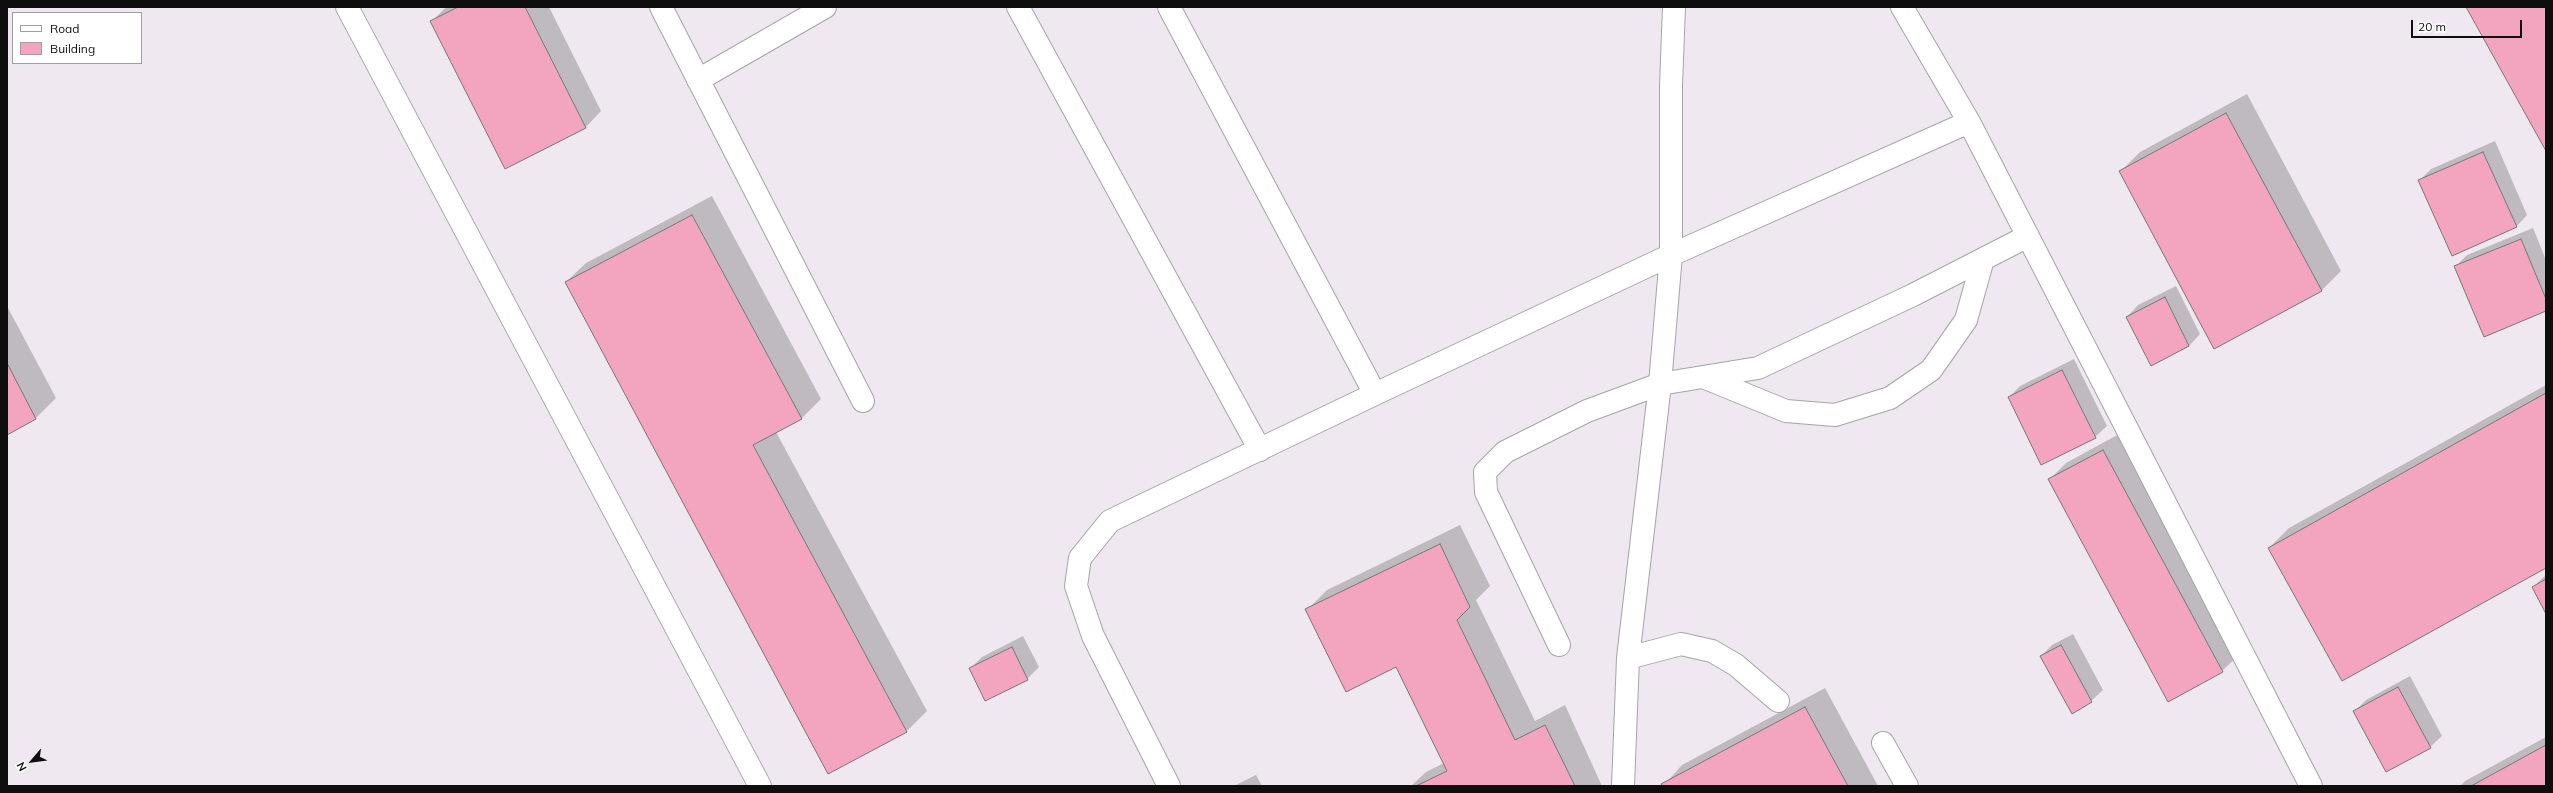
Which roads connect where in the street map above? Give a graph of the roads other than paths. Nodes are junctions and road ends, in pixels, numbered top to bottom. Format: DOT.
graph roads {
  1 [pos="348,7"];
  2 [pos="660,7"];
  3 [pos="825,7"];
  4 [pos="1018,7"];
  5 [pos="1169,7"];
  6 [pos="1674,7"];
  7 [pos="1902,7"];
  8 [pos="698,80"];
  9 [pos="1969,122"];
  10 [pos="2028,236"];
  11 [pos="1671,255"];
  12 [pos="1983,259"];
  13 [pos="1703,377"];
  14 [pos="1660,384"];
  15 [pos="1375,394"];
  16 [pos="864,401"];
  17 [pos="1260,450"];
  18 [pos="1559,644"];
  19 [pos="1628,658"];
  20 [pos="1778,701"];
  21 [pos="1883,743"];
  22 [pos="760,786"];
  23 [pos="1169,786"];
  24 [pos="1623,786"];
  25 [pos="1907,786"];
  26 [pos="2311,786"];
  1 -- 22 [label="lane"];
  2 -- 8 [label="lane"];
  3 -- 8 [label="lane"];
  4 -- 17 [label="lane"];
  5 -- 15 [label="lane"];
  6 -- 11 [label="lane"];
  7 -- 9 [label="lane"];
  8 -- 16 [label="lane"];
  9 -- 10 [label="lane"];
  9 -- 11 [label="lane"];
  10 -- 12 [label="lane"];
  10 -- 26 [label="lane"];
  11 -- 14 [label="lane"];
  11 -- 15 [label="lane"];
  12 -- 13 [label="lane"];
  12 -- 13 [label="lane"];
  13 -- 14 [label="lane"];
  14 -- 18 [label="lane"];
  14 -- 19 [label="lane"];
  15 -- 17 [label="lane"];
  17 -- 23 [label="lane"];
  19 -- 20 [label="lane"];
  19 -- 24 [label="lane"];
  21 -- 25 [label="lane"];
}
